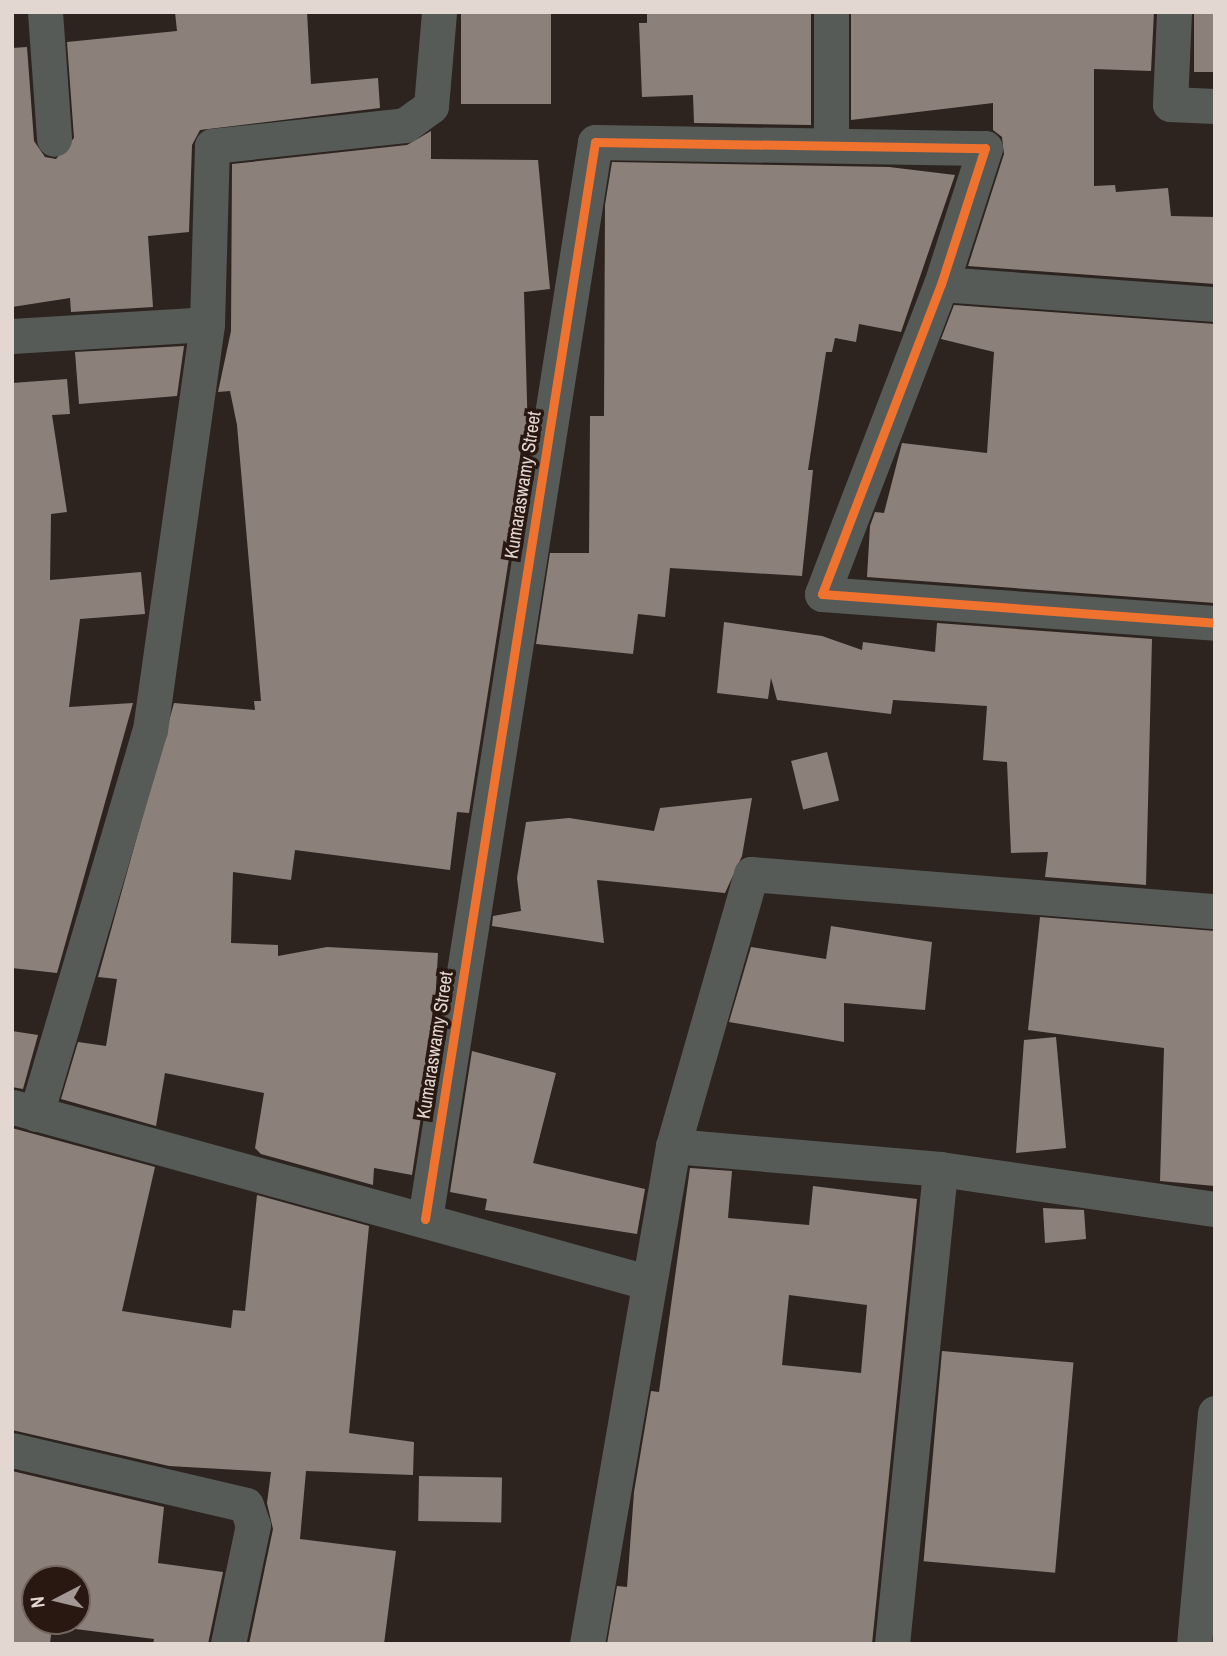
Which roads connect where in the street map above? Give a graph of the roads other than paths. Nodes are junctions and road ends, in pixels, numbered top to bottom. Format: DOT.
graph roads {
  1 [pos="45,12"];
  2 [pos="439,12"];
  3 [pos="831,12"];
  4 [pos="1174,12"];
  5 [pos="1215,106"];
  6 [pos="54,139"];
  7 [pos="831,145"];
  8 [pos="941,284"];
  9 [pos="1215,304"];
  10 [pos="207,324"];
  11 [pos="12,336"];
  12 [pos="1215,623"];
  13 [pos="1215,911"];
  14 [pos="24,1110"];
  15 [pos="673,1146"];
  16 [pos="940,1169"];
  17 [pos="1215,1209"];
  18 [pos="425,1219"];
  19 [pos="647,1282"];
  20 [pos="1215,1413"];
  21 [pos="12,1450"];
  22 [pos="1211,1529"];
  23 [pos="228,1644"];
  24 [pos="587,1644"];
  25 [pos="892,1644"];
  26 [pos="1194,1644"];
  1 -- 6 [label="street"];
  2 -- 10 [label="street"];
  3 -- 7 [label="street"];
  4 -- 5 [label="street"];
  7 -- 8 [label="street, Kumaraswamy Street"];
  7 -- 18 [label="street, Kumaraswamy Street"];
  8 -- 9 [label="street"];
  8 -- 12 [label="street"];
  10 -- 11 [label="street"];
  10 -- 14 [label="street"];
  13 -- 15 [label="street"];
  14 -- 18 [label="street"];
  15 -- 16 [label="street"];
  15 -- 19 [label="street"];
  16 -- 17 [label="street"];
  16 -- 25 [label="street"];
  18 -- 19 [label="street"];
  19 -- 24 [label="street"];
  20 -- 22 [label="street"];
  21 -- 23 [label="street"];
  22 -- 26 [label="street"];
}
